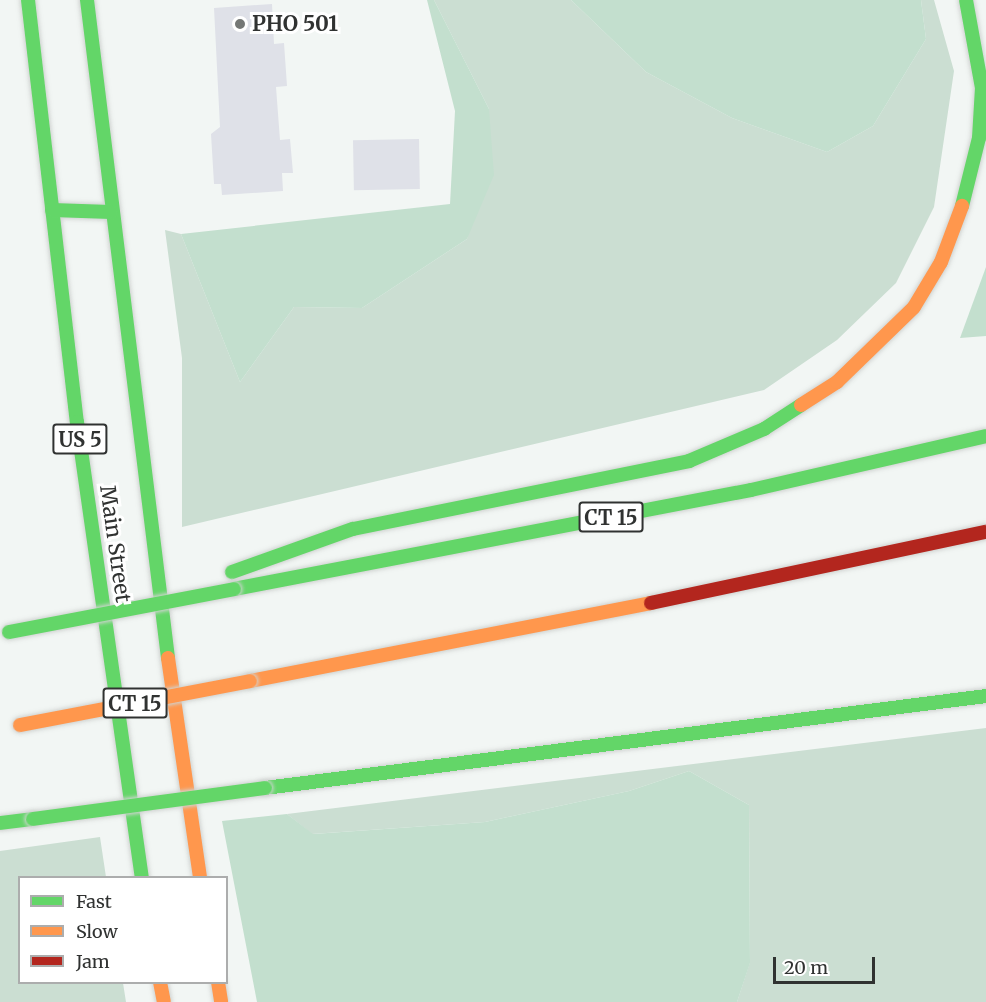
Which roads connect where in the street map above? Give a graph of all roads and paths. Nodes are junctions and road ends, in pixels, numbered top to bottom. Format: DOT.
graph roads {
  1 [pos="28,0"];
  2 [pos="87,0"];
  3 [pos="966,0"];
  4 [pos="52,210"];
  5 [pos="111,212"];
  6 [pos="986,436"];
  7 [pos="986,532"];
  8 [pos="127,610"];
  9 [pos="4,633"];
  10 [pos="986,696"];
  11 [pos="0,729"];
  12 [pos="0,823"];
  13 [pos="142,876"];
  14 [pos="200,876"];
  15 [pos="160,984"];
  16 [pos="218,984"];
  17 [pos="164,1002"];
  18 [pos="221,1002"];
  1 -- 4 [label="highway, Main Street / US 5"];
  2 -- 5 [label="highway, Main Street"];
  3 -- 8 [label="highway, bridge"];
  4 -- 5 [label="highway"];
  4 -- 13 [label="highway, Main Street / US 5"];
  5 -- 14 [label="highway, Main Street"];
  6 -- 8 [label="highway, CT 15, bridge"];
  7 -- 11 [label="highway, CT 15, bridge"];
  8 -- 9 [label="highway, CT 15, bridge"];
  10 -- 12 [label="highway, bridge"];
  15 -- 17 [label="highway"];
  16 -- 18 [label="highway"];
}
